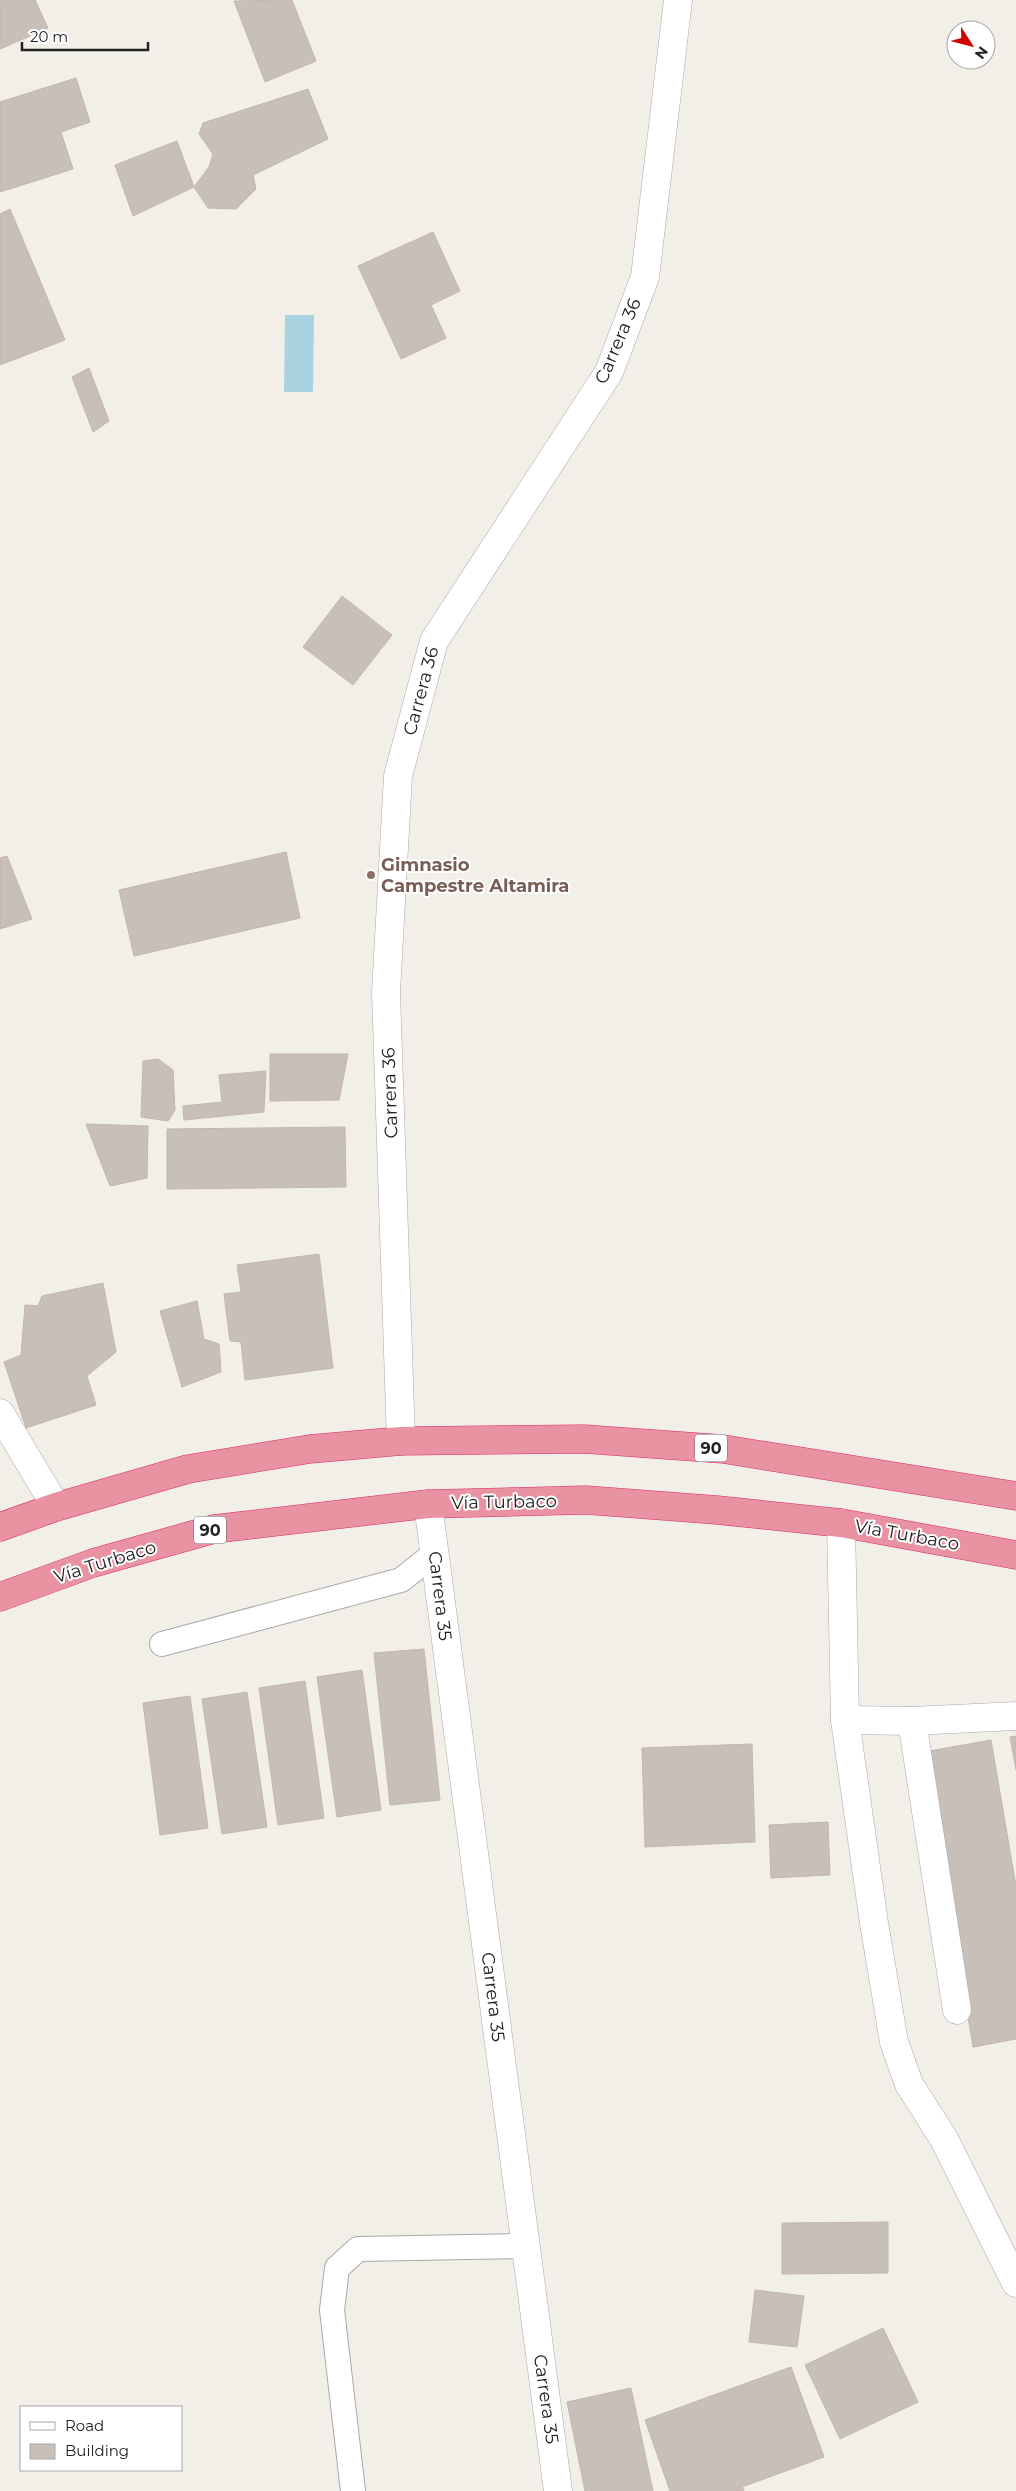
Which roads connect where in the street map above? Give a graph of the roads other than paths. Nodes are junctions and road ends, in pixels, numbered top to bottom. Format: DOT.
graph roads {
  1 [pos="678,0"];
  2 [pos="0,1414"];
  3 [pos="402,1441"];
  4 [pos="1016,1496"];
  5 [pos="428,1504"];
  6 [pos="56,1506"];
  7 [pos="841,1524"];
  8 [pos="0,1527"];
  9 [pos="434,1554"];
  10 [pos="1016,1555"];
  11 [pos="0,1597"];
  12 [pos="162,1644"];
  13 [pos="1016,1716"];
  14 [pos="845,1720"];
  15 [pos="912,1721"];
  16 [pos="957,2010"];
  17 [pos="525,2246"];
  18 [pos="1016,2283"];
  19 [pos="353,2491"];
  20 [pos="558,2491"];
  1 -- 3 [label="street, Carrera 36"];
  2 -- 6 [label="street"];
  3 -- 4 [label="highway, 90"];
  3 -- 6 [label="highway, 90"];
  5 -- 7 [label="highway, Vía Turbaco / 90"];
  5 -- 9 [label="street, Carrera 35"];
  5 -- 11 [label="highway, Vía Turbaco / 90"];
  6 -- 8 [label="highway, 90"];
  7 -- 10 [label="highway, Vía Turbaco / 90"];
  7 -- 14 [label="street"];
  9 -- 12 [label="lane"];
  9 -- 17 [label="street, Carrera 35"];
  13 -- 15 [label="street"];
  14 -- 15 [label="street"];
  14 -- 18 [label="street"];
  15 -- 16 [label="street"];
  17 -- 19 [label="lane"];
  17 -- 20 [label="street, Carrera 35"];
}
